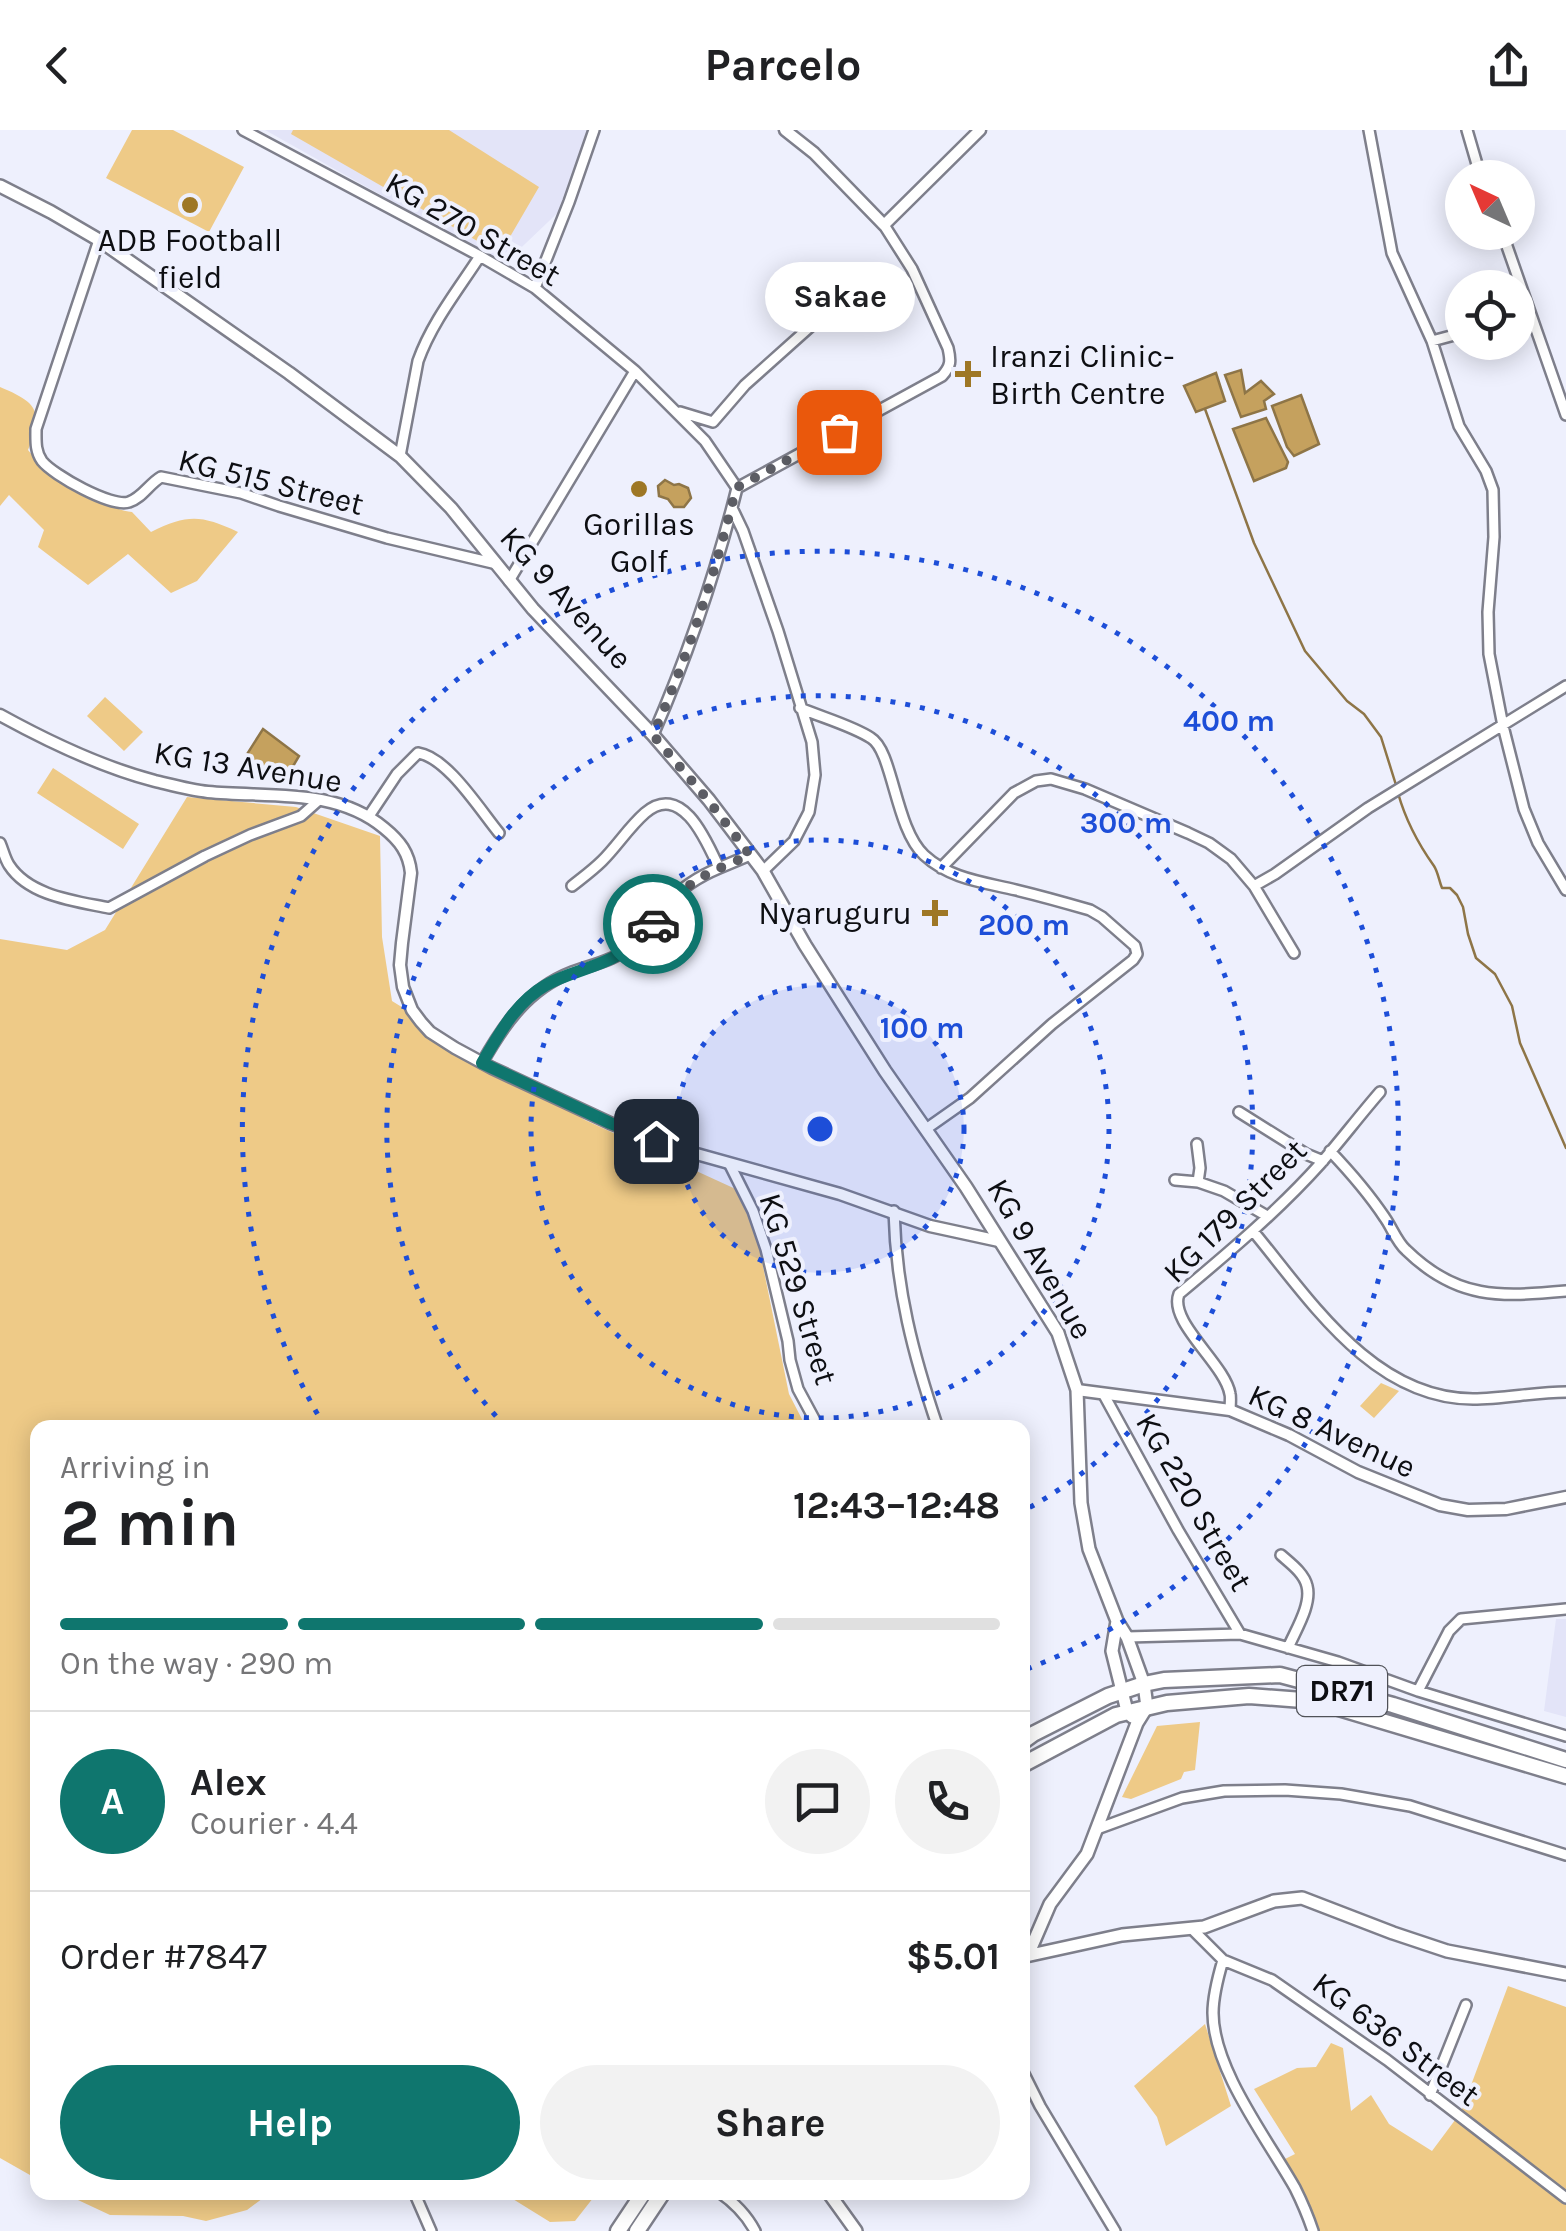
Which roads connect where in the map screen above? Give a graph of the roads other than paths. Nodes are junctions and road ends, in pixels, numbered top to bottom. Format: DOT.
graph roads {
  1 [pos="243,130"];
  2 [pos="594,130"];
  3 [pos="785,130"];
  4 [pos="980,130"];
  5 [pos="1369,130"];
  6 [pos="1467,130"];
  7 [pos="1476,160"];
  8 [pos="0,186"];
  9 [pos="884,225"];
  10 [pos="99,240"];
  11 [pos="480,256"];
  12 [pos="535,288"];
  13 [pos="811,326"];
  14 [pos="1535,326"];
  15 [pos="1445,338"];
  16 [pos="1432,342"];
  17 [pos="635,372"];
  18 [pos="675,411"];
  19 [pos="1566,414"];
  20 [pos="400,456"];
  21 [pos="736,488"];
  22 [pos="732,508"];
  23 [pos="496,564"];
  24 [pos="509,581"];
  25 [pos="1566,686"];
  26 [pos="800,708"];
  27 [pos="0,715"];
  28 [pos="1503,726"];
  29 [pos="653,735"];
  30 [pos="320,800"];
  31 [pos="369,816"];
  32 [pos="499,833"];
  33 [pos="0,843"];
  34 [pos="750,855"];
  35 [pos="720,868"];
  36 [pos="941,868"];
  37 [pos="763,871"];
  38 [pos="572,886"];
  39 [pos="1254,886"];
  40 [pos="1566,890"];
  41 [pos="1294,954"];
  42 [pos="482,1063"];
  43 [pos="1380,1092"];
  44 [pos="1239,1112"];
  45 [pos="926,1129"];
  46 [pos="1197,1144"];
  47 [pos="1330,1151"];
  48 [pos="1322,1161"];
  49 [pos="730,1165"];
  50 [pos="1175,1180"];
  51 [pos="1198,1182"];
  52 [pos="894,1211"];
  53 [pos="1267,1216"];
  54 [pos="1253,1231"];
  55 [pos="999,1241"];
  56 [pos="1566,1291"];
  57 [pos="1077,1390"];
  58 [pos="1566,1392"];
  59 [pos="1104,1395"];
  60 [pos="1230,1410"];
  61 [pos="815,1420"];
  62 [pos="935,1420"];
  63 [pos="1566,1497"];
  64 [pos="1281,1555"];
  65 [pos="1566,1608"];
  66 [pos="1117,1621"];
  67 [pos="1240,1634"];
  68 [pos="1127,1636"];
  69 [pos="1288,1648"];
  70 [pos="1144,1684"];
  71 [pos="1123,1691"];
  72 [pos="1418,1691"];
  73 [pos="1147,1707"];
  74 [pos="1472,1707"];
  75 [pos="1132,1717"];
  76 [pos="1465,1728"];
  77 [pos="1030,1736"];
  78 [pos="1566,1736"];
  79 [pos="1566,1760"];
  80 [pos="1030,1761"];
  81 [pos="1566,1776"];
  82 [pos="1097,1829"];
  83 [pos="1566,1855"];
  84 [pos="1192,1928"];
  85 [pos="1030,1946"];
  86 [pos="1030,1957"];
  87 [pos="1223,1960"];
  88 [pos="1566,1974"];
  89 [pos="1466,2006"];
  90 [pos="1030,2086"];
  91 [pos="1430,2096"];
  92 [pos="1566,2198"];
  93 [pos="417,2200"];
  94 [pos="639,2200"];
  95 [pos="658,2200"];
  96 [pos="731,2200"];
  97 [pos="834,2200"];
  98 [pos="431,2231"];
  99 [pos="618,2231"];
  100 [pos="637,2231"];
  101 [pos="755,2231"];
  102 [pos="856,2231"];
  103 [pos="1114,2231"];
  104 [pos="1313,2231"];
  1 -- 11 [label="street, KG 270 Street"];
  2 -- 12 [label="street"];
  3 -- 9 [label="street"];
  4 -- 9 [label="street"];
  5 -- 16 [label="street"];
  6 -- 7 [label="street"];
  8 -- 10 [label="main road, KG 9 Avenue"];
  9 -- 21 [label="street"];
  10 -- 20 [label="main road, KG 9 Avenue"];
  10 -- 23 [label="street, KG 515 Street"];
  11 -- 12 [label="street, KG 270 Street"];
  11 -- 20 [label="street"];
  12 -- 17 [label="street, KG 270 Street"];
  13 -- 18 [label="street"];
  14 -- 19 [label="street"];
  15 -- 16 [label="street"];
  16 -- 28 [label="street"];
  17 -- 18 [label="street, KG 270 Street"];
  17 -- 24 [label="street"];
  18 -- 21 [label="street, KG 270 Street"];
  20 -- 23 [label="main road, KG 9 Avenue"];
  21 -- 22 [label="street"];
  22 -- 26 [label="street"];
  22 -- 29 [label="street"];
  23 -- 24 [label="main road, KG 9 Avenue"];
  24 -- 29 [label="main road, KG 9 Avenue"];
  25 -- 28 [label="street"];
  26 -- 36 [label="street"];
  26 -- 37 [label="street"];
  27 -- 30 [label="street, KG 13 Avenue"];
  28 -- 39 [label="street"];
  28 -- 40 [label="street"];
  29 -- 34 [label="main road, KG 9 Avenue"];
  30 -- 31 [label="street, KG 13 Avenue"];
  30 -- 33 [label="street"];
  31 -- 32 [label="street"];
  31 -- 42 [label="street, KG 13 Avenue"];
  34 -- 35 [label="street"];
  34 -- 37 [label="main road, KG 9 Avenue"];
  35 -- 38 [label="street"];
  35 -- 42 [label="street"];
  36 -- 39 [label="street"];
  36 -- 45 [label="street"];
  37 -- 45 [label="main road, KG 9 Avenue"];
  39 -- 41 [label="street"];
  42 -- 49 [label="street, KG 13 Avenue"];
  43 -- 47 [label="street, KG 179 Street"];
  44 -- 48 [label="street"];
  45 -- 55 [label="main road, KG 9 Avenue"];
  46 -- 51 [label="street"];
  47 -- 48 [label="street, KG 179 Street"];
  47 -- 56 [label="street"];
  48 -- 53 [label="street, KG 179 Street"];
  49 -- 52 [label="street, KG 13 Avenue"];
  49 -- 61 [label="street, KG 529 Street"];
  50 -- 51 [label="street"];
  51 -- 53 [label="street"];
  52 -- 55 [label="street, KG 13 Avenue"];
  52 -- 62 [label="street"];
  53 -- 54 [label="street, KG 179 Street"];
  54 -- 58 [label="street"];
  54 -- 60 [label="street, KG 179 Street"];
  55 -- 57 [label="main road, KG 9 Avenue"];
  57 -- 59 [label="street, KG 8 Avenue"];
  57 -- 66 [label="main road, KG 9 Avenue"];
  59 -- 60 [label="street, KG 8 Avenue"];
  59 -- 67 [label="street, KG 220 Street"];
  60 -- 63 [label="street, KG 8 Avenue"];
  64 -- 69 [label="street"];
  65 -- 72 [label="street"];
  66 -- 68 [label="main road, KG 9 Avenue"];
  66 -- 71 [label="main road, KG 9 Avenue"];
  67 -- 68 [label="street"];
  67 -- 69 [label="street"];
  68 -- 70 [label="main road, KG 9 Avenue"];
  69 -- 72 [label="street"];
  70 -- 71 [label="main road, DR71"];
  70 -- 73 [label="main road, KG 9 Avenue"];
  70 -- 76 [label="main road, DR71"];
  71 -- 75 [label="main road, KG 9 Avenue"];
  71 -- 77 [label="main road, DR71"];
  72 -- 74 [label="street"];
  73 -- 75 [label="main road, DR71"];
  73 -- 81 [label="main road, DR71"];
  74 -- 76 [label="street"];
  74 -- 78 [label="street"];
  75 -- 80 [label="main road, DR71"];
  75 -- 82 [label="main road"];
  76 -- 79 [label="main road, DR71"];
  82 -- 83 [label="street"];
  82 -- 85 [label="main road"];
  84 -- 86 [label="main road"];
  84 -- 87 [label="street, KG 636 Street"];
  84 -- 88 [label="main road"];
  87 -- 91 [label="street, KG 636 Street"];
  87 -- 104 [label="street"];
  89 -- 91 [label="street"];
  90 -- 103 [label="street"];
  91 -- 92 [label="street, KG 636 Street"];
  93 -- 98 [label="street"];
  94 -- 99 [label="main road"];
  95 -- 100 [label="main road"];
  96 -- 101 [label="street"];
  97 -- 102 [label="main road"];
}
